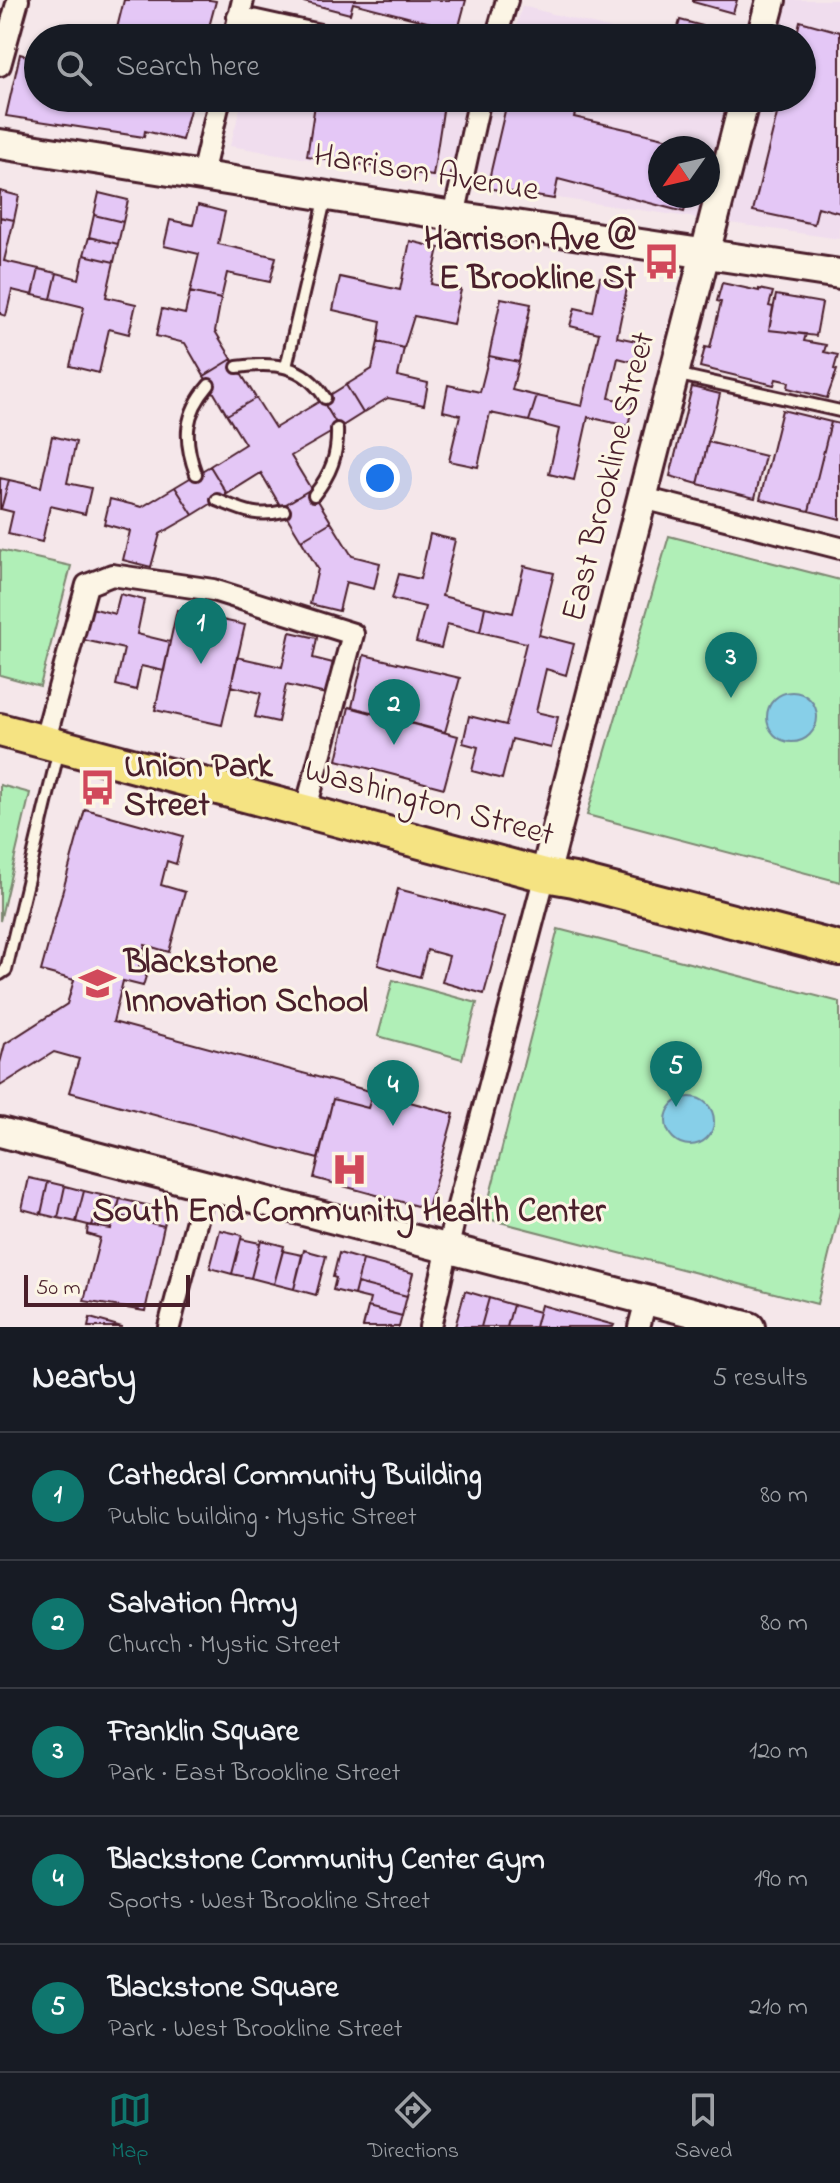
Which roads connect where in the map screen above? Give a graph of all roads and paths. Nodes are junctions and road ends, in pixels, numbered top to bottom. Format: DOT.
graph roads {
  1 [pos="18,0"];
  2 [pos="507,0"];
  3 [pos="771,0"];
  4 [pos="240,9"];
  5 [pos="288,24"];
  6 [pos="500,24"];
  7 [pos="765,24"];
  8 [pos="0,65"];
  9 [pos="217,112"];
  10 [pos="477,112"];
  11 [pos="741,112"];
  12 [pos="0,144"];
  13 [pos="202,175"];
  14 [pos="326,195"];
  15 [pos="454,216"];
  16 [pos="705,253"];
  17 [pos="840,274"];
  18 [pos="237,367"];
  19 [pos="286,367"];
  20 [pos="675,374"];
  21 [pos="209,385"];
  22 [pos="325,398"];
  23 [pos="840,411"];
  24 [pos="337,429"];
  25 [pos="196,474"];
  26 [pos="314,495"];
  27 [pos="643,498"];
  28 [pos="217,500"];
  29 [pos="284,511"];
  30 [pos="840,548"];
  31 [pos="0,730"];
  32 [pos="52,745"];
  33 [pos="305,812"];
  34 [pos="545,875"];
  35 [pos="840,949"];
  36 [pos="0,974"];
  37 [pos="0,1132"];
  38 [pos="206,1185"];
  39 [pos="448,1248"];
  40 [pos="643,1314"];
  41 [pos="174,1326"];
  42 [pos="430,1327"];
  43 [pos="750,1327"];
  1 -- 8 [label="street"];
  2 -- 6 [label="street"];
  3 -- 7 [label="main road"];
  4 -- 5 [label="street"];
  9 -- 13 [label="street"];
  10 -- 15 [label="street"];
  11 -- 16 [label="main road, East Brookline Street"];
  12 -- 13 [label="main road, Harrison Avenue"];
  13 -- 14 [label="main road, Harrison Avenue"];
  14 -- 15 [label="main road, Harrison Avenue"];
  14 -- 19 [label="lane"];
  15 -- 16 [label="main road, Harrison Avenue"];
  16 -- 17 [label="main road, Harrison Avenue"];
  16 -- 20 [label="main road, East Brookline Street"];
  18 -- 19 [label="lane"];
  19 -- 22 [label="lane"];
  20 -- 23 [label="lane"];
  20 -- 27 [label="main road, East Brookline Street"];
  21 -- 25 [label="lane"];
  24 -- 26 [label="lane"];
  27 -- 30 [label="street"];
  27 -- 34 [label="main road, East Brookline Street"];
  28 -- 29 [label="lane"];
  31 -- 32 [label="main road, Washington Street"];
  32 -- 33 [label="main road, Washington Street"];
  32 -- 33 [label="street"];
  32 -- 36 [label="lane"];
  33 -- 34 [label="main road, Washington Street"];
  34 -- 35 [label="main road, Washington Street"];
  34 -- 39 [label="street"];
  37 -- 38 [label="main road"];
  38 -- 39 [label="main road"];
  38 -- 41 [label="street"];
  39 -- 40 [label="main road"];
  39 -- 42 [label="street"];
  40 -- 43 [label="main road"];
}
